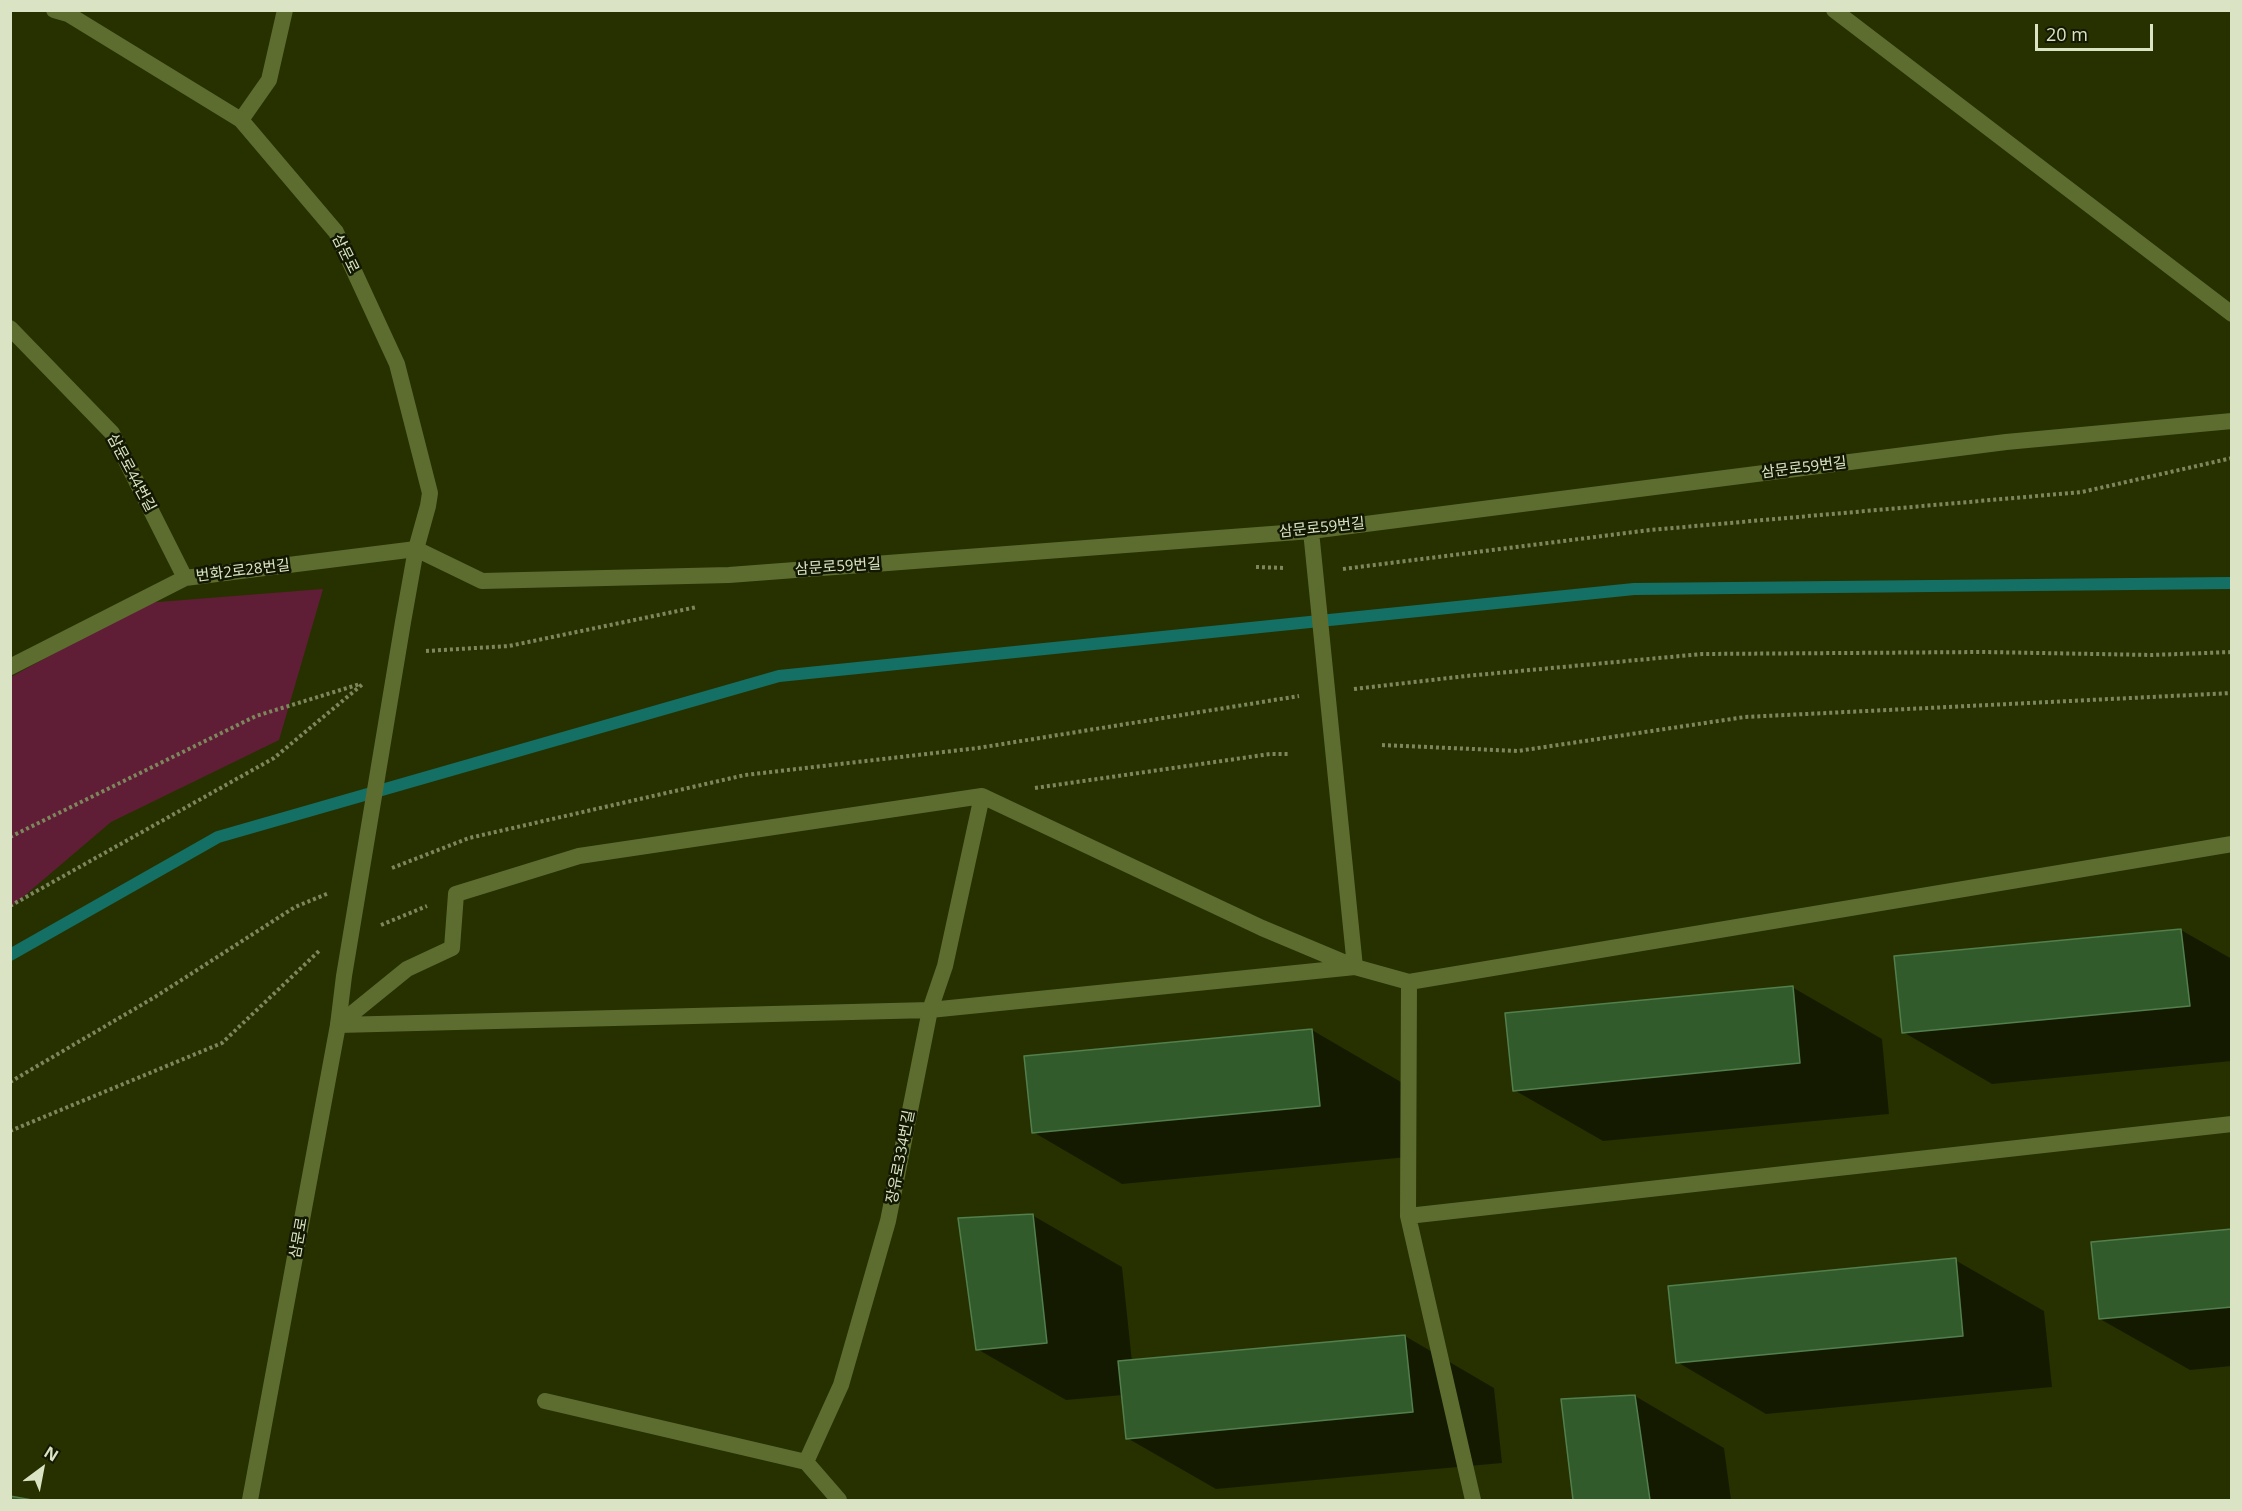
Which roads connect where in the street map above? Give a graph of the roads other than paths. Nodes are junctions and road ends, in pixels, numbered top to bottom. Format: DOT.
graph roads {
  1 [pos="54,10"];
  2 [pos="285,10"];
  3 [pos="1834,10"];
  4 [pos="241,120"];
  5 [pos="2232,314"];
  6 [pos="10,328"];
  7 [pos="2232,421"];
  8 [pos="1311,531"];
  9 [pos="416,549"];
  10 [pos="185,578"];
  11 [pos="13,663"];
  12 [pos="982,796"];
  13 [pos="2232,844"];
  14 [pos="1355,967"];
  15 [pos="1409,982"];
  16 [pos="930,1010"];
  17 [pos="338,1025"];
  18 [pos="2232,1124"];
  19 [pos="1408,1216"];
  20 [pos="545,1401"];
  21 [pos="806,1462"];
  22 [pos="250,1500"];
  23 [pos="839,1500"];
  24 [pos="1473,1500"];
  1 -- 4 [label="street, 삼문로"];
  2 -- 4 [label="street"];
  3 -- 5 [label="street"];
  4 -- 9 [label="street, 삼문로"];
  6 -- 10 [label="street, 삼문로44번길"];
  7 -- 8 [label="street, 삼문로59번길"];
  8 -- 9 [label="street, 삼문로59번길"];
  8 -- 14 [label="street"];
  9 -- 10 [label="street, 번화2로28번길"];
  9 -- 17 [label="street, 삼문로"];
  10 -- 11 [label="street, 번화2로28번길"];
  12 -- 14 [label="street"];
  12 -- 16 [label="street, 장유로334번길"];
  12 -- 17 [label="street"];
  13 -- 15 [label="street"];
  14 -- 15 [label="street"];
  14 -- 16 [label="street"];
  15 -- 19 [label="street"];
  16 -- 17 [label="street"];
  16 -- 21 [label="street, 장유로334번길"];
  17 -- 22 [label="street, 삼문로"];
  18 -- 19 [label="street"];
  19 -- 24 [label="street"];
  20 -- 21 [label="street"];
  21 -- 23 [label="street"];
}
